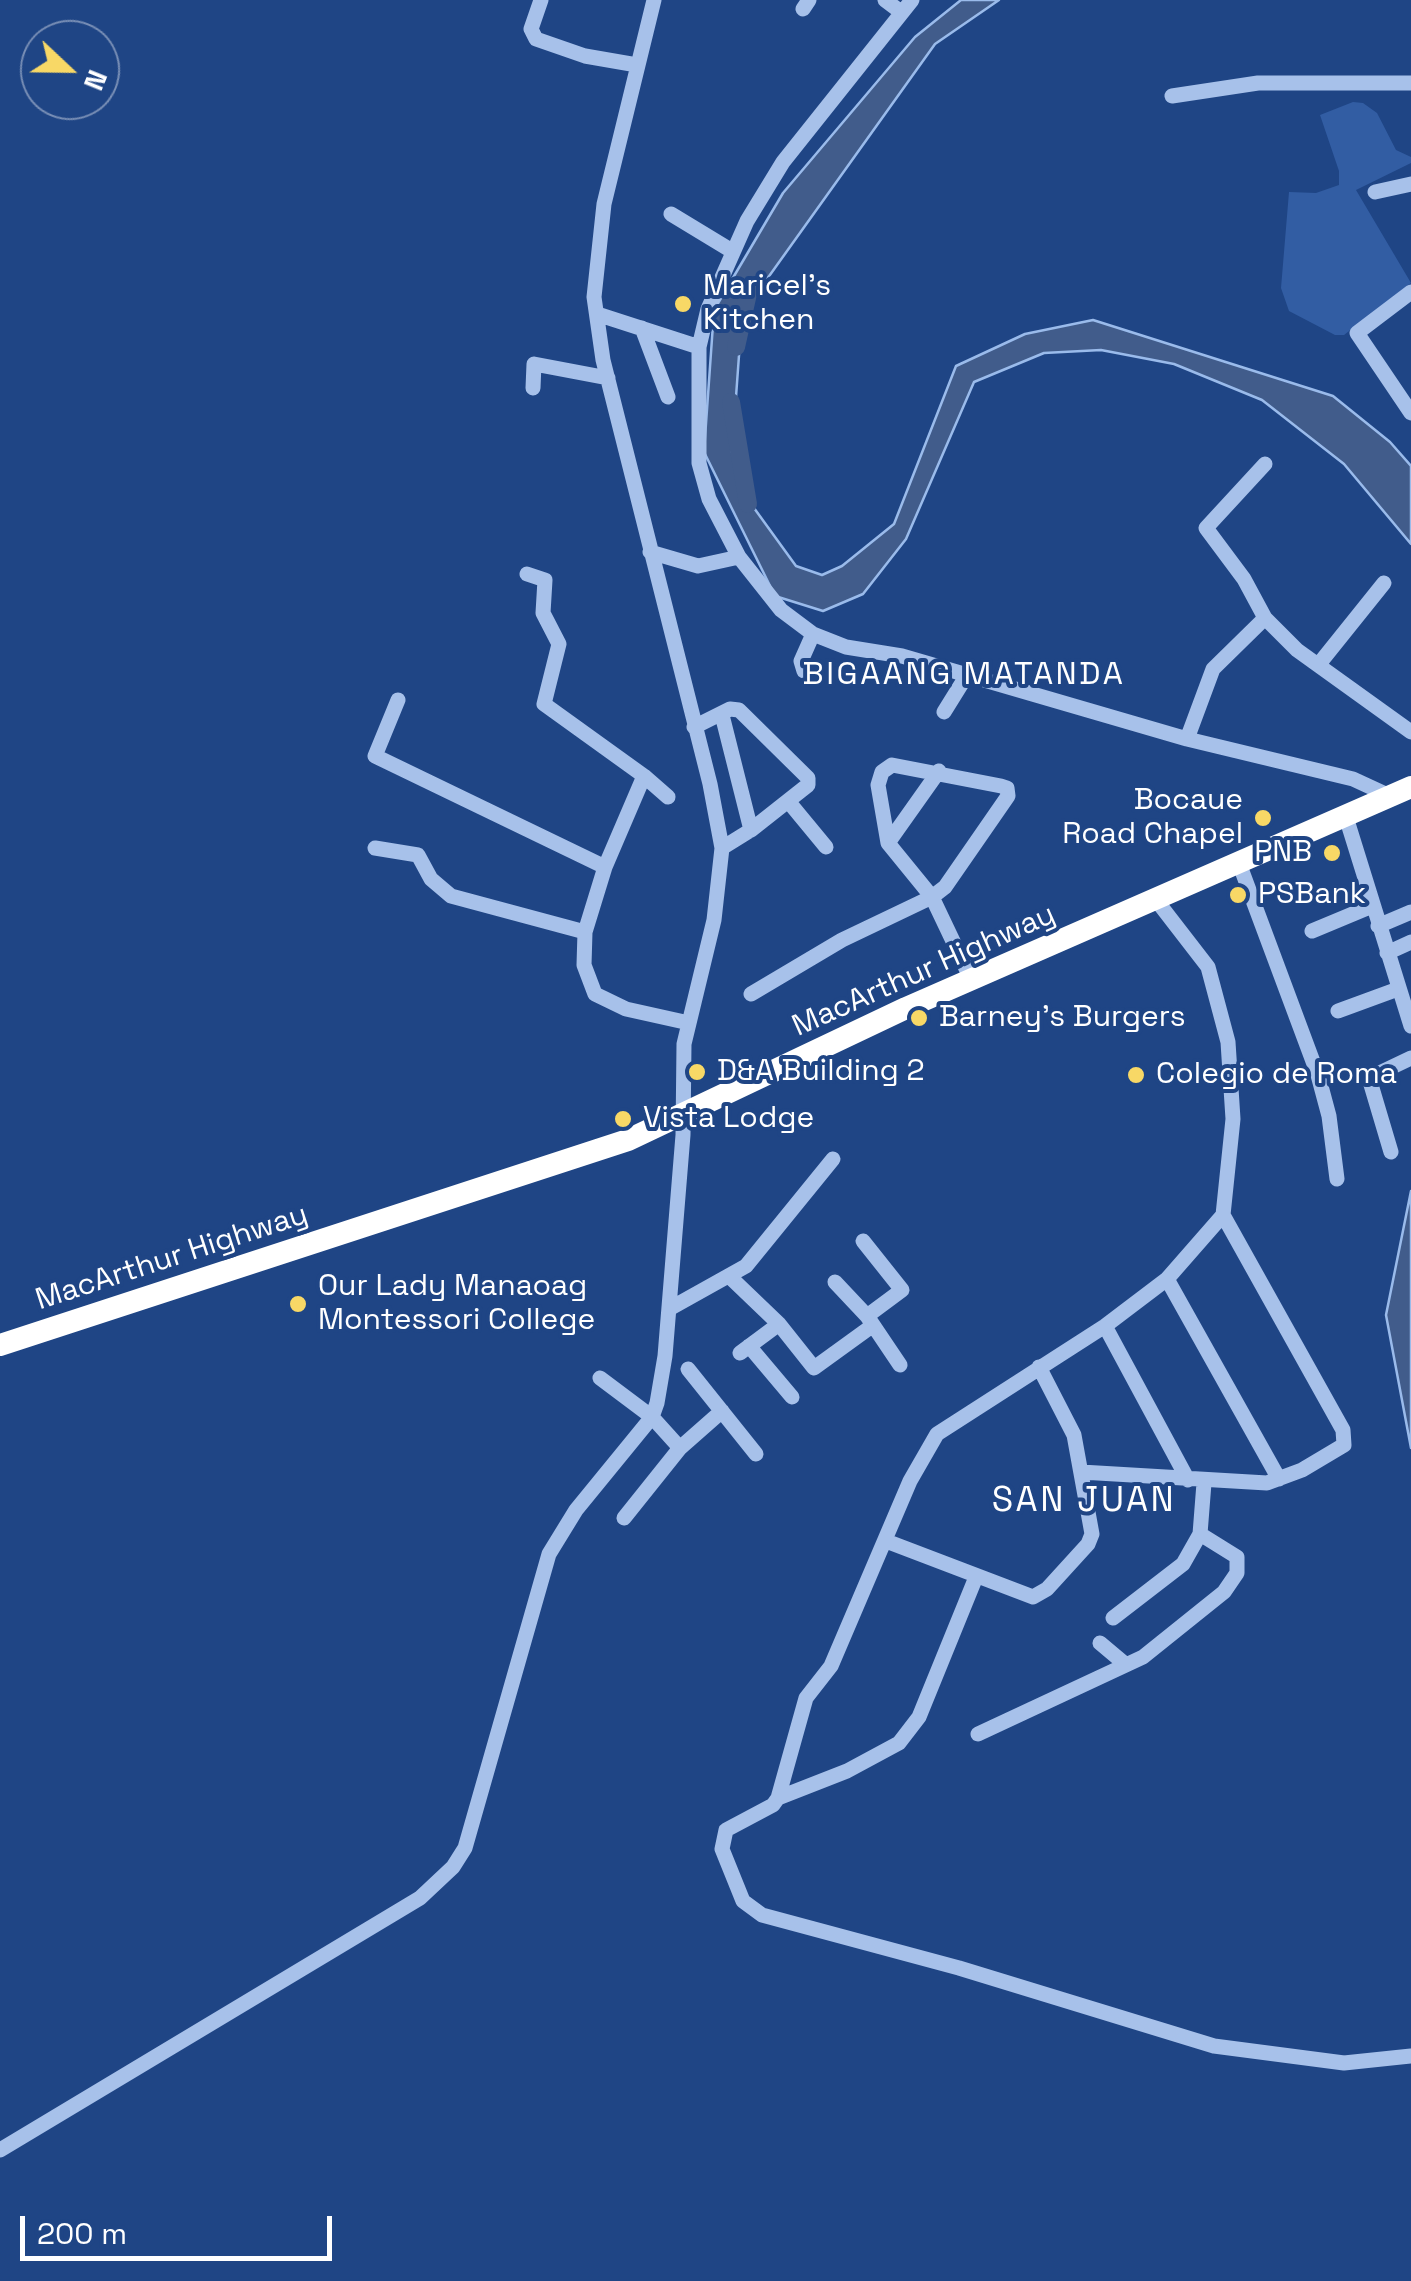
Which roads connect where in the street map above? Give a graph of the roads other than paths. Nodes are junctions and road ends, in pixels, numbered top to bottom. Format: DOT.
graph roads {
  1 [pos="540,0"];
  2 [pos="654,0"];
  3 [pos="885,0"];
  4 [pos="906,6"];
  5 [pos="638,65"];
  6 [pos="1411,83"];
  7 [pos="1172,96"];
  8 [pos="1411,184"];
  9 [pos="1375,192"];
  10 [pos="672,214"];
  11 [pos="732,251"];
  12 [pos="1411,292"];
  13 [pos="597,314"];
  14 [pos="642,328"];
  15 [pos="699,347"];
  16 [pos="608,378"];
  17 [pos="533,388"];
  18 [pos="668,396"];
  19 [pos="1411,413"];
  20 [pos="1265,464"];
  21 [pos="650,552"];
  22 [pos="739,557"];
  23 [pos="527,574"];
  24 [pos="1384,582"];
  25 [pos="1265,618"];
  26 [pos="813,634"];
  27 [pos="1320,664"];
  28 [pos="804,671"];
  29 [pos="967,676"];
  30 [pos="398,700"];
  31 [pos="944,712"];
  32 [pos="722,715"];
  33 [pos="694,727"];
  34 [pos="1411,732"];
  35 [pos="1187,739"];
  36 [pos="939,771"];
  37 [pos="644,776"];
  38 [pos="1401,792"];
  39 [pos="668,797"];
  40 [pos="788,801"];
  41 [pos="1346,818"];
  42 [pos="751,830"];
  43 [pos="888,843"];
  44 [pos="826,847"];
  45 [pos="375,848"];
  46 [pos="722,848"];
  47 [pos="1239,863"];
  48 [pos="605,867"];
  49 [pos="932,898"];
  50 [pos="1157,901"];
  51 [pos="1372,906"];
  52 [pos="1411,912"];
  53 [pos="1378,926"];
  54 [pos="1312,931"];
  55 [pos="585,932"];
  56 [pos="1411,942"];
  57 [pos="1387,953"];
  58 [pos="971,979"];
  59 [pos="751,994"];
  60 [pos="1404,995"];
  61 [pos="1338,1011"];
  62 [pos="690,1024"];
  63 [pos="1411,1026"];
  64 [pos="1411,1058"];
  65 [pos="684,1116"];
  66 [pos="1391,1152"];
  67 [pos="833,1159"];
  68 [pos="1337,1179"];
  69 [pos="1224,1215"];
  70 [pos="863,1241"];
  71 [pos="730,1277"];
  72 [pos="1167,1279"];
  73 [pos="835,1282"];
  74 [pos="669,1310"];
  75 [pos="870,1321"];
  76 [pos="780,1324"];
  77 [pos="1105,1326"];
  78 [pos="0,1345"];
  79 [pos="900,1364"];
  80 [pos="1039,1366"];
  81 [pos="688,1370"];
  82 [pos="600,1378"];
  83 [pos="792,1397"];
  84 [pos="722,1411"];
  85 [pos="652,1417"];
  86 [pos="680,1448"];
  87 [pos="756,1454"];
  88 [pos="1081,1472"];
  89 [pos="1279,1479"];
  90 [pos="1196,1481"];
  91 [pos="624,1518"];
  92 [pos="1200,1534"];
  93 [pos="886,1541"];
  94 [pos="976,1577"];
  95 [pos="1113,1618"];
  96 [pos="1100,1644"];
  97 [pos="1124,1664"];
  98 [pos="978,1734"];
  99 [pos="778,1798"];
  100 [pos="1411,2056"];
  101 [pos="0,2150"];
  1 -- 5 [label="street"];
  2 -- 5 [label="street"];
  3 -- 4 [label="street"];
  4 -- 11 [label="street"];
  5 -- 13 [label="street"];
  6 -- 7 [label="street"];
  8 -- 9 [label="street"];
  10 -- 11 [label="street"];
  11 -- 15 [label="street"];
  12 -- 19 [label="street"];
  13 -- 14 [label="street"];
  13 -- 16 [label="street"];
  14 -- 15 [label="street"];
  14 -- 18 [label="street"];
  15 -- 22 [label="street"];
  16 -- 17 [label="street"];
  16 -- 21 [label="street"];
  20 -- 25 [label="street"];
  21 -- 22 [label="street"];
  21 -- 33 [label="street"];
  22 -- 26 [label="street"];
  23 -- 37 [label="street"];
  24 -- 27 [label="street"];
  25 -- 27 [label="street"];
  25 -- 35 [label="street"];
  26 -- 28 [label="street"];
  26 -- 29 [label="street"];
  27 -- 34 [label="street"];
  29 -- 31 [label="street"];
  29 -- 35 [label="street"];
  30 -- 48 [label="street"];
  32 -- 33 [label="street"];
  32 -- 40 [label="street"];
  32 -- 42 [label="street"];
  33 -- 46 [label="street"];
  35 -- 38 [label="street"];
  36 -- 43 [label="street"];
  36 -- 43 [label="street"];
  36 -- 49 [label="street"];
  37 -- 39 [label="street"];
  37 -- 48 [label="street"];
  38 -- 41 [label="highway, MacArthur Highway"];
  40 -- 42 [label="street"];
  40 -- 44 [label="street"];
  41 -- 47 [label="highway, MacArthur Highway"];
  41 -- 51 [label="street"];
  42 -- 46 [label="street"];
  43 -- 49 [label="street"];
  45 -- 55 [label="street"];
  46 -- 62 [label="street"];
  47 -- 50 [label="highway, MacArthur Highway"];
  47 -- 68 [label="street"];
  48 -- 55 [label="street"];
  49 -- 58 [label="street"];
  49 -- 59 [label="street"];
  50 -- 58 [label="highway, MacArthur Highway"];
  50 -- 69 [label="street"];
  51 -- 53 [label="street"];
  51 -- 54 [label="street"];
  52 -- 53 [label="street"];
  53 -- 57 [label="street"];
  55 -- 62 [label="street"];
  56 -- 57 [label="street"];
  57 -- 60 [label="street"];
  58 -- 65 [label="highway, MacArthur Highway"];
  60 -- 61 [label="street"];
  60 -- 63 [label="street"];
  62 -- 65 [label="street"];
  64 -- 66 [label="street"];
  65 -- 74 [label="street"];
  65 -- 78 [label="highway, MacArthur Highway"];
  67 -- 71 [label="street"];
  69 -- 72 [label="street"];
  69 -- 89 [label="street"];
  70 -- 75 [label="street"];
  71 -- 74 [label="street"];
  71 -- 76 [label="street"];
  72 -- 77 [label="street"];
  72 -- 89 [label="street"];
  73 -- 75 [label="street"];
  74 -- 85 [label="street"];
  75 -- 76 [label="street"];
  75 -- 79 [label="street"];
  76 -- 83 [label="street"];
  77 -- 80 [label="street"];
  77 -- 90 [label="street"];
  80 -- 88 [label="street"];
  80 -- 93 [label="street"];
  81 -- 84 [label="street"];
  82 -- 85 [label="street"];
  84 -- 86 [label="street"];
  84 -- 87 [label="street"];
  85 -- 86 [label="street"];
  85 -- 101 [label="street"];
  86 -- 91 [label="street"];
  88 -- 90 [label="street"];
  88 -- 94 [label="street"];
  89 -- 90 [label="street"];
  90 -- 92 [label="street"];
  92 -- 95 [label="street"];
  92 -- 97 [label="street"];
  93 -- 94 [label="street"];
  93 -- 99 [label="street"];
  94 -- 99 [label="street"];
  96 -- 97 [label="street"];
  97 -- 98 [label="street"];
  99 -- 100 [label="street"];
}
